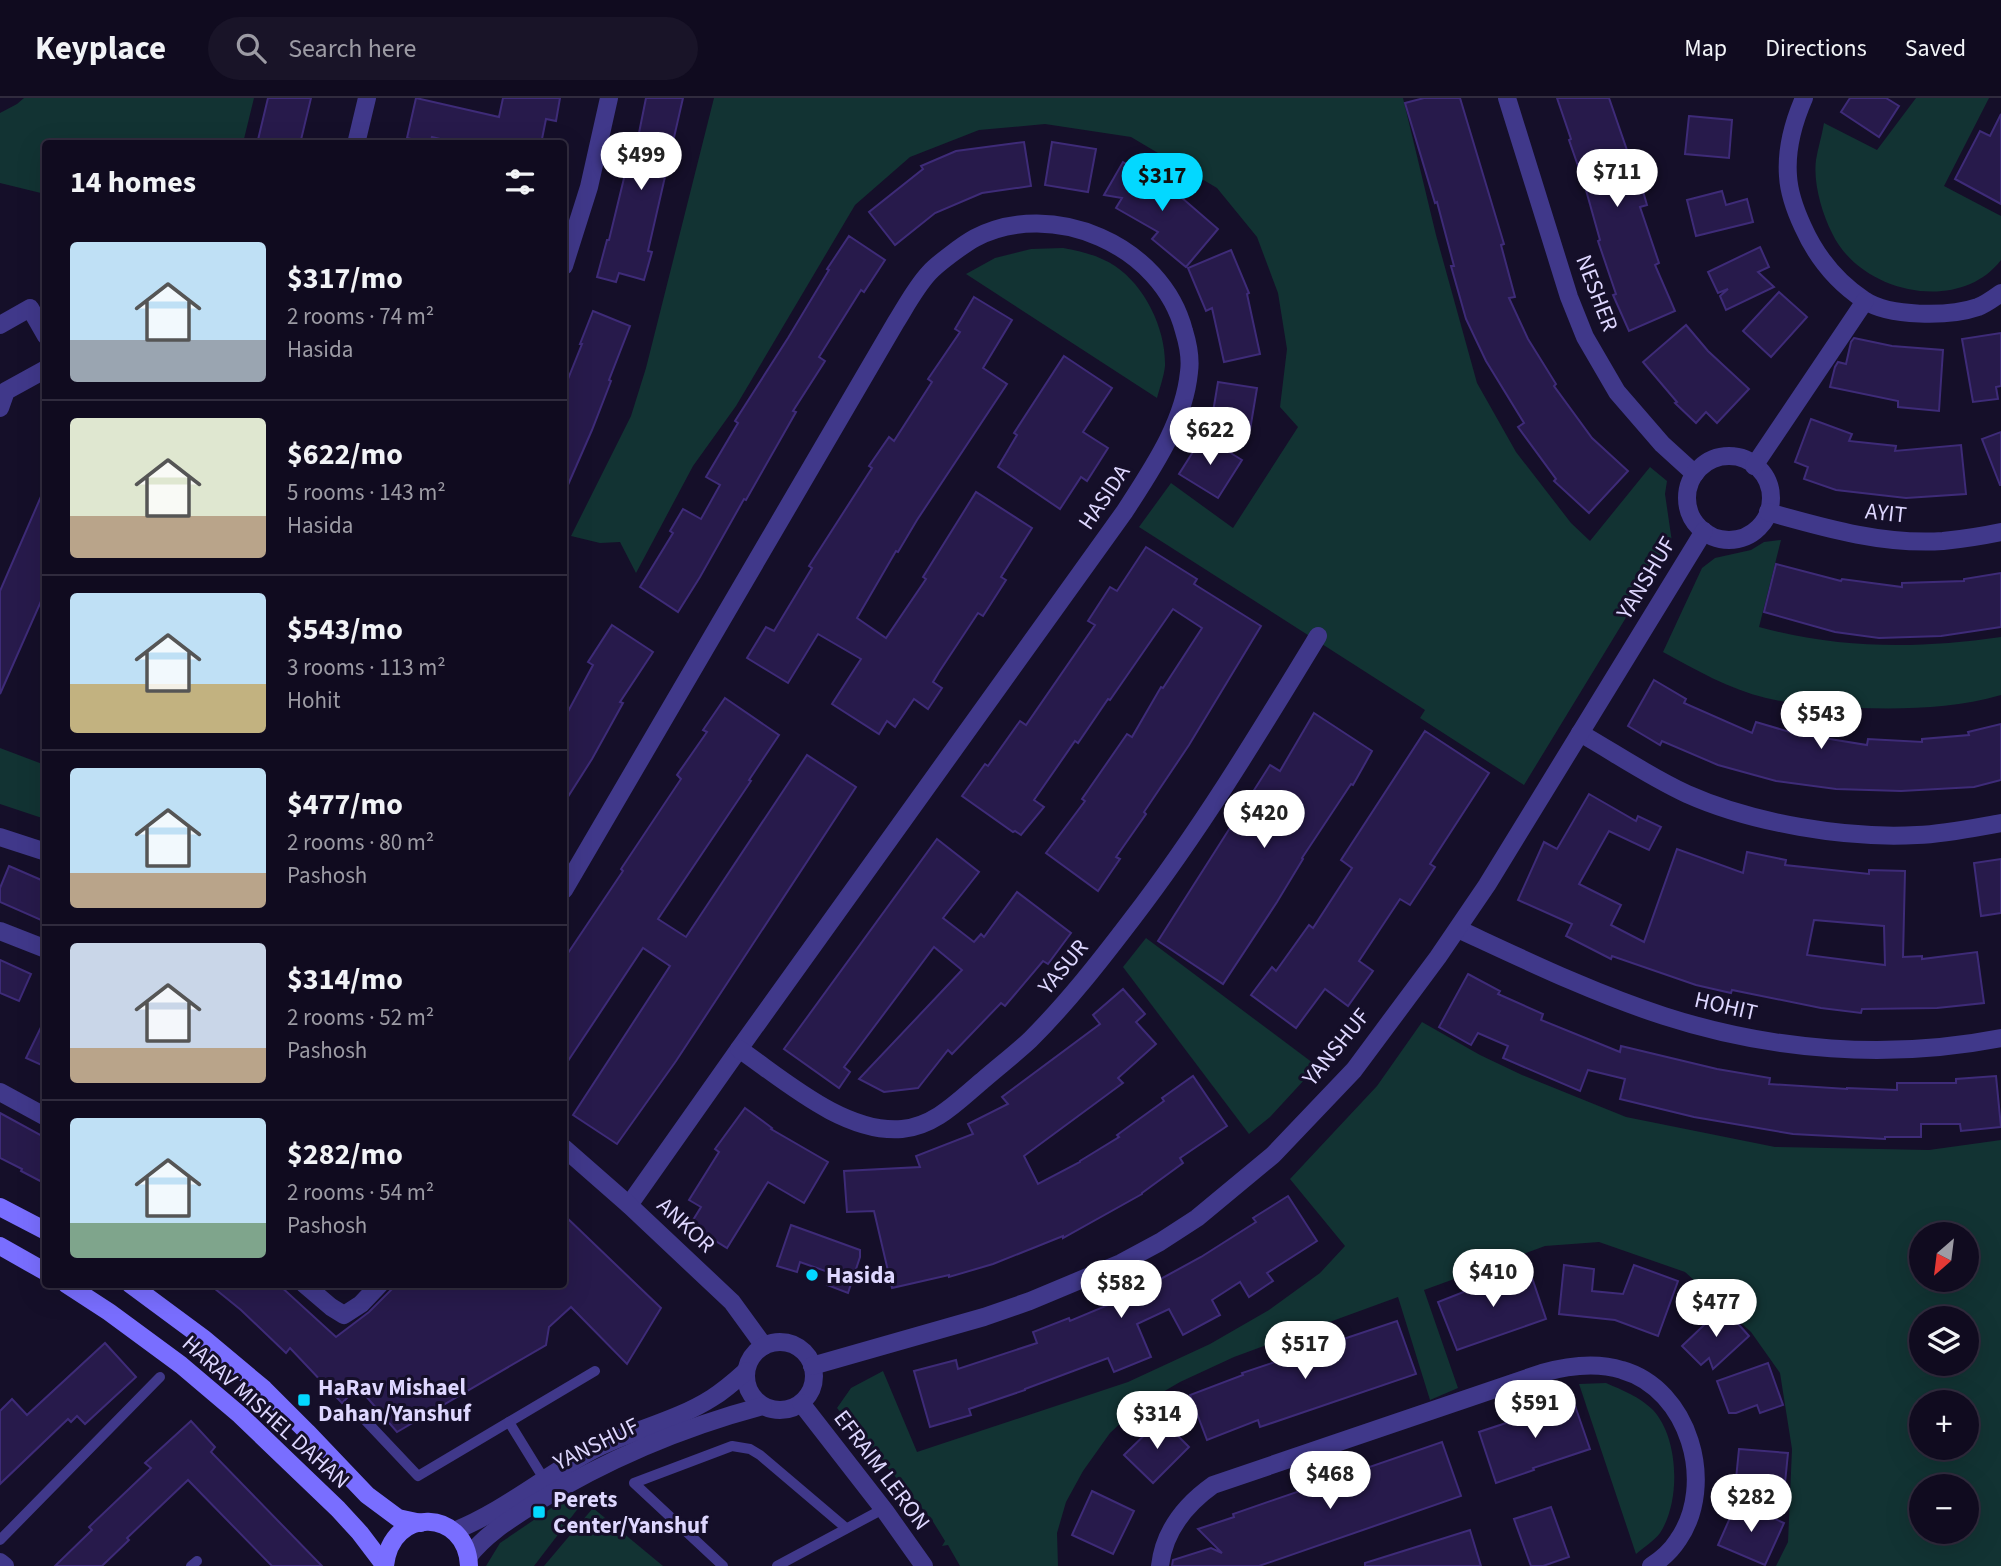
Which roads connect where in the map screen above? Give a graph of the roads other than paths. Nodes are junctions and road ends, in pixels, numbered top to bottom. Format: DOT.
graph roads {
  1 [pos="367,98"];
  2 [pos="609,98"];
  3 [pos="1507,98"];
  4 [pos="1804,98"];
  5 [pos="357,140"];
  6 [pos="567,257"];
  7 [pos="2001,293"];
  8 [pos="1865,301"];
  9 [pos="0,324"];
  10 [pos="42,329"];
  11 [pos="42,371"];
  12 [pos="2,393"];
  13 [pos="1754,466"];
  14 [pos="1695,474"];
  15 [pos="1769,512"];
  16 [pos="1703,531"];
  17 [pos="2001,532"];
  18 [pos="1318,636"];
  19 [pos="1580,733"];
  20 [pos="2001,823"];
  21 [pos="0,837"];
  22 [pos="42,851"];
  23 [pos="567,885"];
  24 [pos="1458,929"];
  25 [pos="0,932"];
  26 [pos="42,948"];
  27 [pos="2001,1038"];
  28 [pos="739,1049"];
  29 [pos="0,1092"];
  30 [pos="42,1115"];
  31 [pos="567,1151"];
  32 [pos="629,1205"];
  33 [pos="0,1207"];
  34 [pos="42,1229"];
  35 [pos="0,1246"];
  36 [pos="42,1270"];
  37 [pos="72,1288"];
  38 [pos="135,1288"];
  39 [pos="309,1288"];
  40 [pos="376,1288"];
  41 [pos="764,1346"];
  42 [pos="813,1366"];
  43 [pos="595,1371"];
  44 [pos="746,1371"];
  45 [pos="160,1377"];
  46 [pos="801,1403"];
  47 [pos="764,1406"];
  48 [pos="366,1421"];
  49 [pos="509,1422"];
  50 [pos="544,1479"];
  51 [pos="883,1508"];
  52 [pos="421,1522"];
  53 [pos="846,1528"];
  54 [pos="453,1531"];
  55 [pos="0,1541"];
  56 [pos="0,1562"];
  57 [pos="468,1562"];
  58 [pos="5,1566"];
  59 [pos="385,1566"];
  60 [pos="723,1566"];
  61 [pos="777,1566"];
  62 [pos="924,1566"];
  63 [pos="1160,1566"];
  64 [pos="1651,1566"];
  1 -- 5 [label="street"];
  2 -- 6 [label="street"];
  3 -- 14 [label="street, NESHER"];
  4 -- 8 [label="street"];
  7 -- 8 [label="street"];
  8 -- 13 [label="street"];
  9 -- 10 [label="street"];
  11 -- 12 [label="street"];
  13 -- 14 [label="street"];
  13 -- 15 [label="street"];
  14 -- 16 [label="street"];
  15 -- 16 [label="street"];
  15 -- 17 [label="street, AYIT"];
  16 -- 19 [label="street, YANSHUF"];
  18 -- 28 [label="street, YASUR"];
  19 -- 20 [label="street"];
  19 -- 24 [label="street, YANSHUF"];
  21 -- 22 [label="street"];
  23 -- 28 [label="street, HASIDA"];
  24 -- 27 [label="street, HOHIT"];
  24 -- 42 [label="street, YANSHUF"];
  25 -- 26 [label="street"];
  28 -- 32 [label="street, HASIDA"];
  29 -- 30 [label="street"];
  31 -- 32 [label="street, ANKOR"];
  32 -- 41 [label="street, ANKOR"];
  33 -- 34 [label="street"];
  35 -- 36 [label="street"];
  37 -- 59 [label="street, HARAV MISHEL DAHAN"];
  38 -- 52 [label="street, HARAV MISHEL DAHAN"];
  39 -- 40 [label="street"];
  41 -- 42 [label="street"];
  41 -- 44 [label="street"];
  42 -- 46 [label="street"];
  43 -- 49 [label="lane"];
  44 -- 47 [label="street"];
  44 -- 50 [label="street, YANSHUF"];
  45 -- 55 [label="lane"];
  46 -- 47 [label="street"];
  46 -- 51 [label="street, EFRAIM LERON"];
  47 -- 57 [label="street, YANSHUF"];
  48 -- 49 [label="lane"];
  49 -- 50 [label="lane"];
  50 -- 54 [label="street, YANSHUF"];
  51 -- 53 [label="lane"];
  51 -- 62 [label="street, EFRAIM LERON"];
  52 -- 54 [label="street, HARAV MISHEL DAHAN"];
  52 -- 59 [label="street"];
  53 -- 60 [label="lane"];
  53 -- 61 [label="lane"];
  54 -- 57 [label="street"];
  56 -- 58 [label="street"];
  63 -- 64 [label="street"];
}
